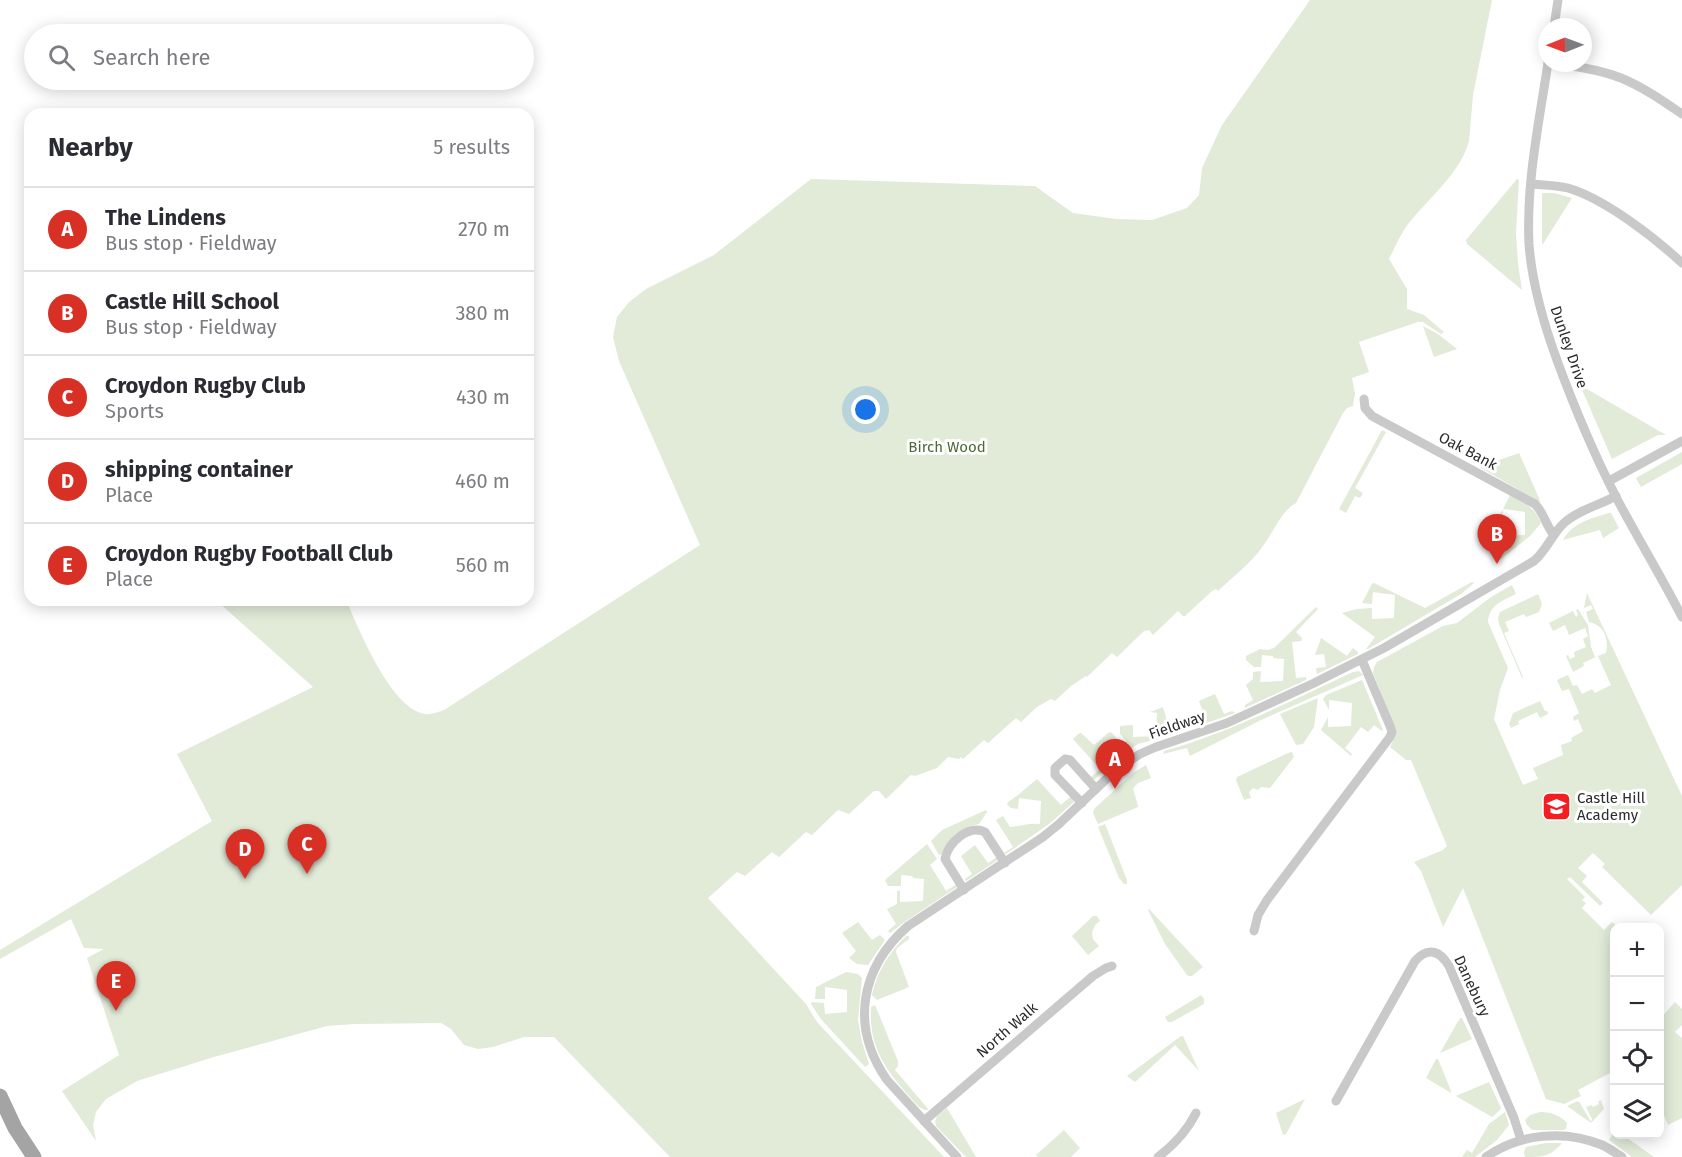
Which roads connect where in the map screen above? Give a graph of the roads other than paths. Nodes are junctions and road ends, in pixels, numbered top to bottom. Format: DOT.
graph roads {
  1 [pos="1558,0"];
  2 [pos="1555,18"];
  3 [pos="1592,70"];
  4 [pos="1547,72"];
  5 [pos="1682,114"];
  6 [pos="1531,184"];
  7 [pos="1682,263"];
  8 [pos="1364,399"];
  9 [pos="1682,441"];
  10 [pos="1609,481"];
  11 [pos="1616,496"];
  12 [pos="1554,535"];
  13 [pos="1682,617"];
  14 [pos="1362,660"];
  15 [pos="1096,789"];
  16 [pos="1082,803"];
  17 [pos="1005,863"];
  18 [pos="964,890"];
  19 [pos="1254,931"];
  20 [pos="1112,966"];
  21 [pos="0,1096"];
  22 [pos="1336,1101"];
  23 [pos="1196,1113"];
  24 [pos="924,1121"];
  25 [pos="1521,1140"];
  26 [pos="33,1157"];
  27 [pos="957,1157"];
  28 [pos="1158,1157"];
  29 [pos="1486,1157"];
  30 [pos="1622,1157"];
  1 -- 2 [label="street"];
  3 -- 5 [label="street"];
  4 -- 6 [label="street, Dunley Drive"];
  6 -- 7 [label="street"];
  6 -- 10 [label="street, Dunley Drive"];
  8 -- 12 [label="street, Oak Bank"];
  9 -- 10 [label="street"];
  10 -- 11 [label="street, Dunley Drive"];
  11 -- 12 [label="street, Fieldway"];
  11 -- 13 [label="street, Dunley Drive"];
  12 -- 14 [label="street, Fieldway"];
  14 -- 15 [label="street, Fieldway"];
  14 -- 19 [label="street"];
  15 -- 16 [label="street, Fieldway"];
  15 -- 16 [label="street"];
  16 -- 17 [label="street, Fieldway"];
  17 -- 18 [label="street, Fieldway"];
  17 -- 18 [label="street"];
  18 -- 24 [label="street, Fieldway"];
  20 -- 24 [label="street, North Walk"];
  21 -- 26 [label="main road"];
  22 -- 25 [label="street, Danebury"];
  23 -- 28 [label="street"];
  24 -- 27 [label="street, Fieldway"];
  25 -- 29 [label="street"];
  25 -- 30 [label="street"];
}
